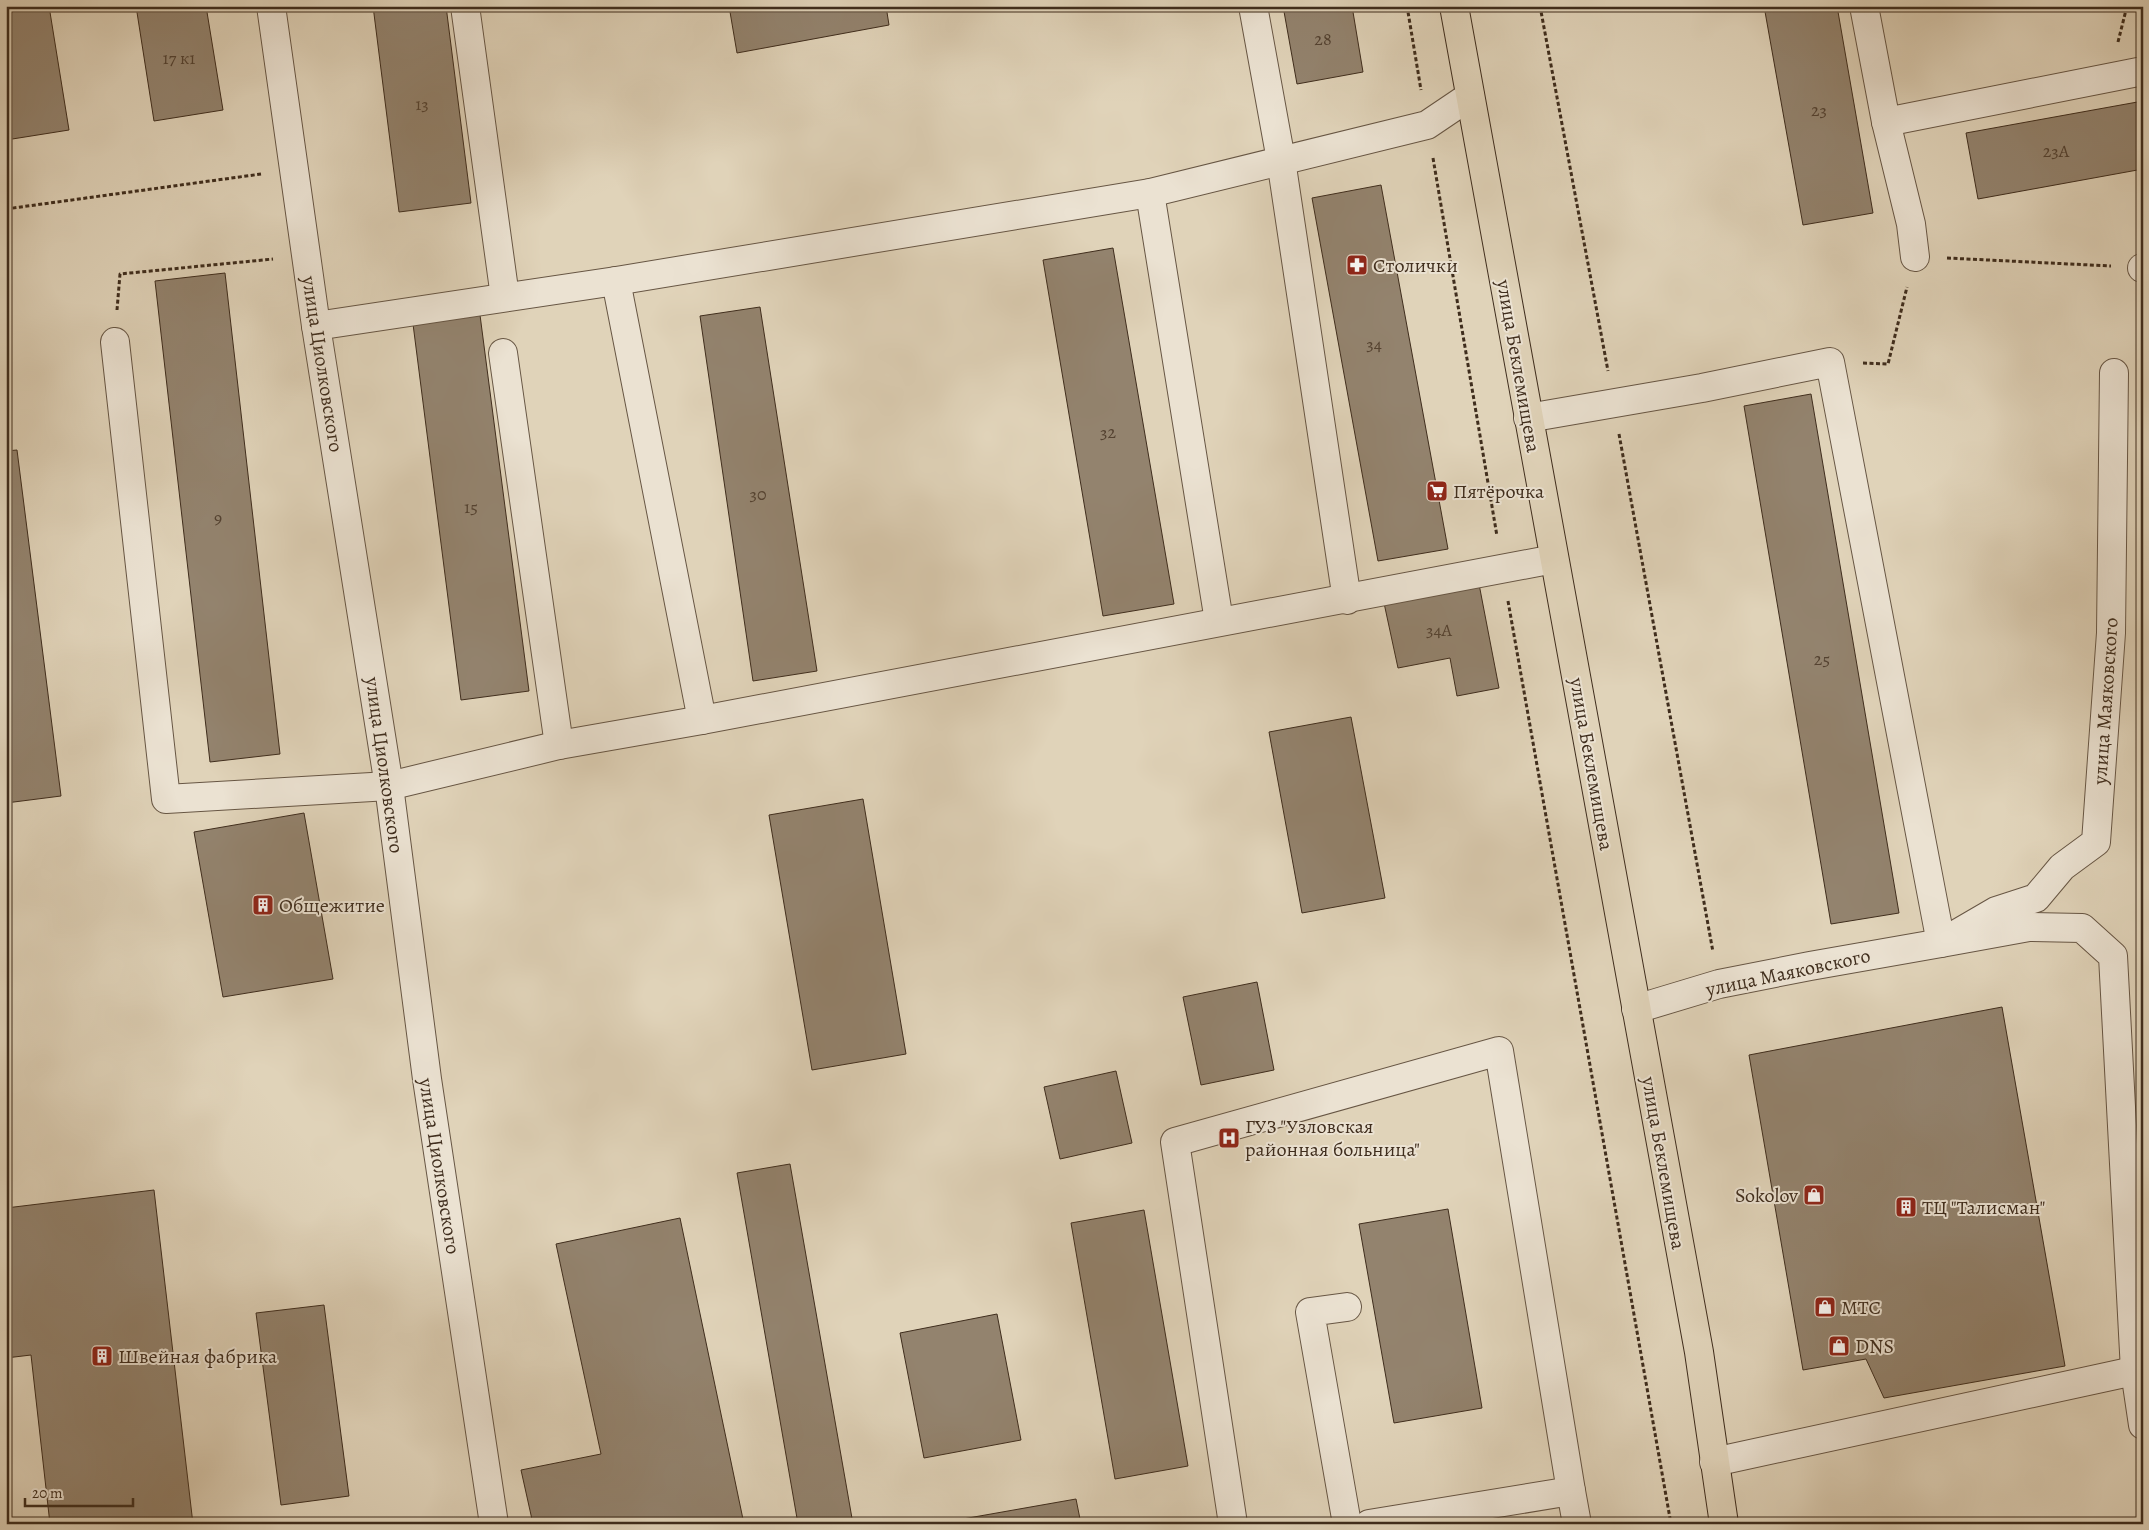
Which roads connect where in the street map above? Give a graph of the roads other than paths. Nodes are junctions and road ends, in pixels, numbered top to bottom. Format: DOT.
graph roads {
  1 [pos="270,6"];
  2 [pos="465,6"];
  3 [pos="1253,6"];
  4 [pos="1454,6"];
  5 [pos="1864,6"];
  6 [pos="2143,71"];
  7 [pos="1470,96"];
  8 [pos="1886,122"];
  9 [pos="1281,160"];
  10 [pos="1150,193"];
  11 [pos="1915,257"];
  12 [pos="616,281"];
  13 [pos="506,298"];
  14 [pos="316,326"];
  15 [pos="115,342"];
  16 [pos="503,353"];
  17 [pos="2114,373"];
  18 [pos="1528,418"];
  19 [pos="1554,559"];
  20 [pos="1347,600"];
  21 [pos="1219,621"];
  22 [pos="702,720"];
  23 [pos="560,744"];
  24 [pos="389,786"];
  25 [pos="1941,943"];
  26 [pos="1636,1009"];
  27 [pos="2132,1123"];
  28 [pos="1347,1307"];
  29 [pos="2139,1370"];
  30 [pos="2143,1425"];
  31 [pos="1714,1462"];
  32 [pos="1571,1490"];
  33 [pos="494,1524"];
  34 [pos="1233,1524"];
  35 [pos="1347,1524"];
  36 [pos="1369,1524"];
  37 [pos="1577,1524"];
  38 [pos="1724,1524"];
  1 -- 14 [label="street, улица Циолковского"];
  2 -- 13 [label="street"];
  3 -- 9 [label="street"];
  4 -- 7 [label="main road, улица Беклемищева"];
  5 -- 8 [label="street"];
  6 -- 8 [label="street"];
  7 -- 9 [label="street"];
  7 -- 18 [label="main road, улица Беклемищева"];
  8 -- 11 [label="street"];
  9 -- 10 [label="street"];
  9 -- 20 [label="street"];
  10 -- 12 [label="street"];
  10 -- 21 [label="street"];
  12 -- 13 [label="street"];
  12 -- 22 [label="street"];
  13 -- 14 [label="street"];
  14 -- 24 [label="street, улица Циолковского"];
  15 -- 24 [label="street"];
  16 -- 23 [label="street"];
  17 -- 25 [label="street, улица Маяковского"];
  18 -- 19 [label="main road, улица Беклемищева"];
  18 -- 25 [label="street"];
  19 -- 20 [label="street"];
  19 -- 26 [label="main road, улица Беклемищева"];
  20 -- 21 [label="street"];
  21 -- 22 [label="street"];
  22 -- 23 [label="street"];
  23 -- 24 [label="street"];
  24 -- 33 [label="street, улица Циолковского"];
  25 -- 26 [label="street, улица Маяковского"];
  25 -- 27 [label="street, улица Маяковского"];
  26 -- 31 [label="main road, улица Беклемищева"];
  27 -- 29 [label="street, улица Маяковского"];
  28 -- 35 [label="street"];
  29 -- 30 [label="street, улица Маяковского"];
  29 -- 31 [label="street"];
  31 -- 38 [label="main road, улица Беклемищева"];
  32 -- 34 [label="street"];
  32 -- 36 [label="street"];
  32 -- 37 [label="street"];
}
